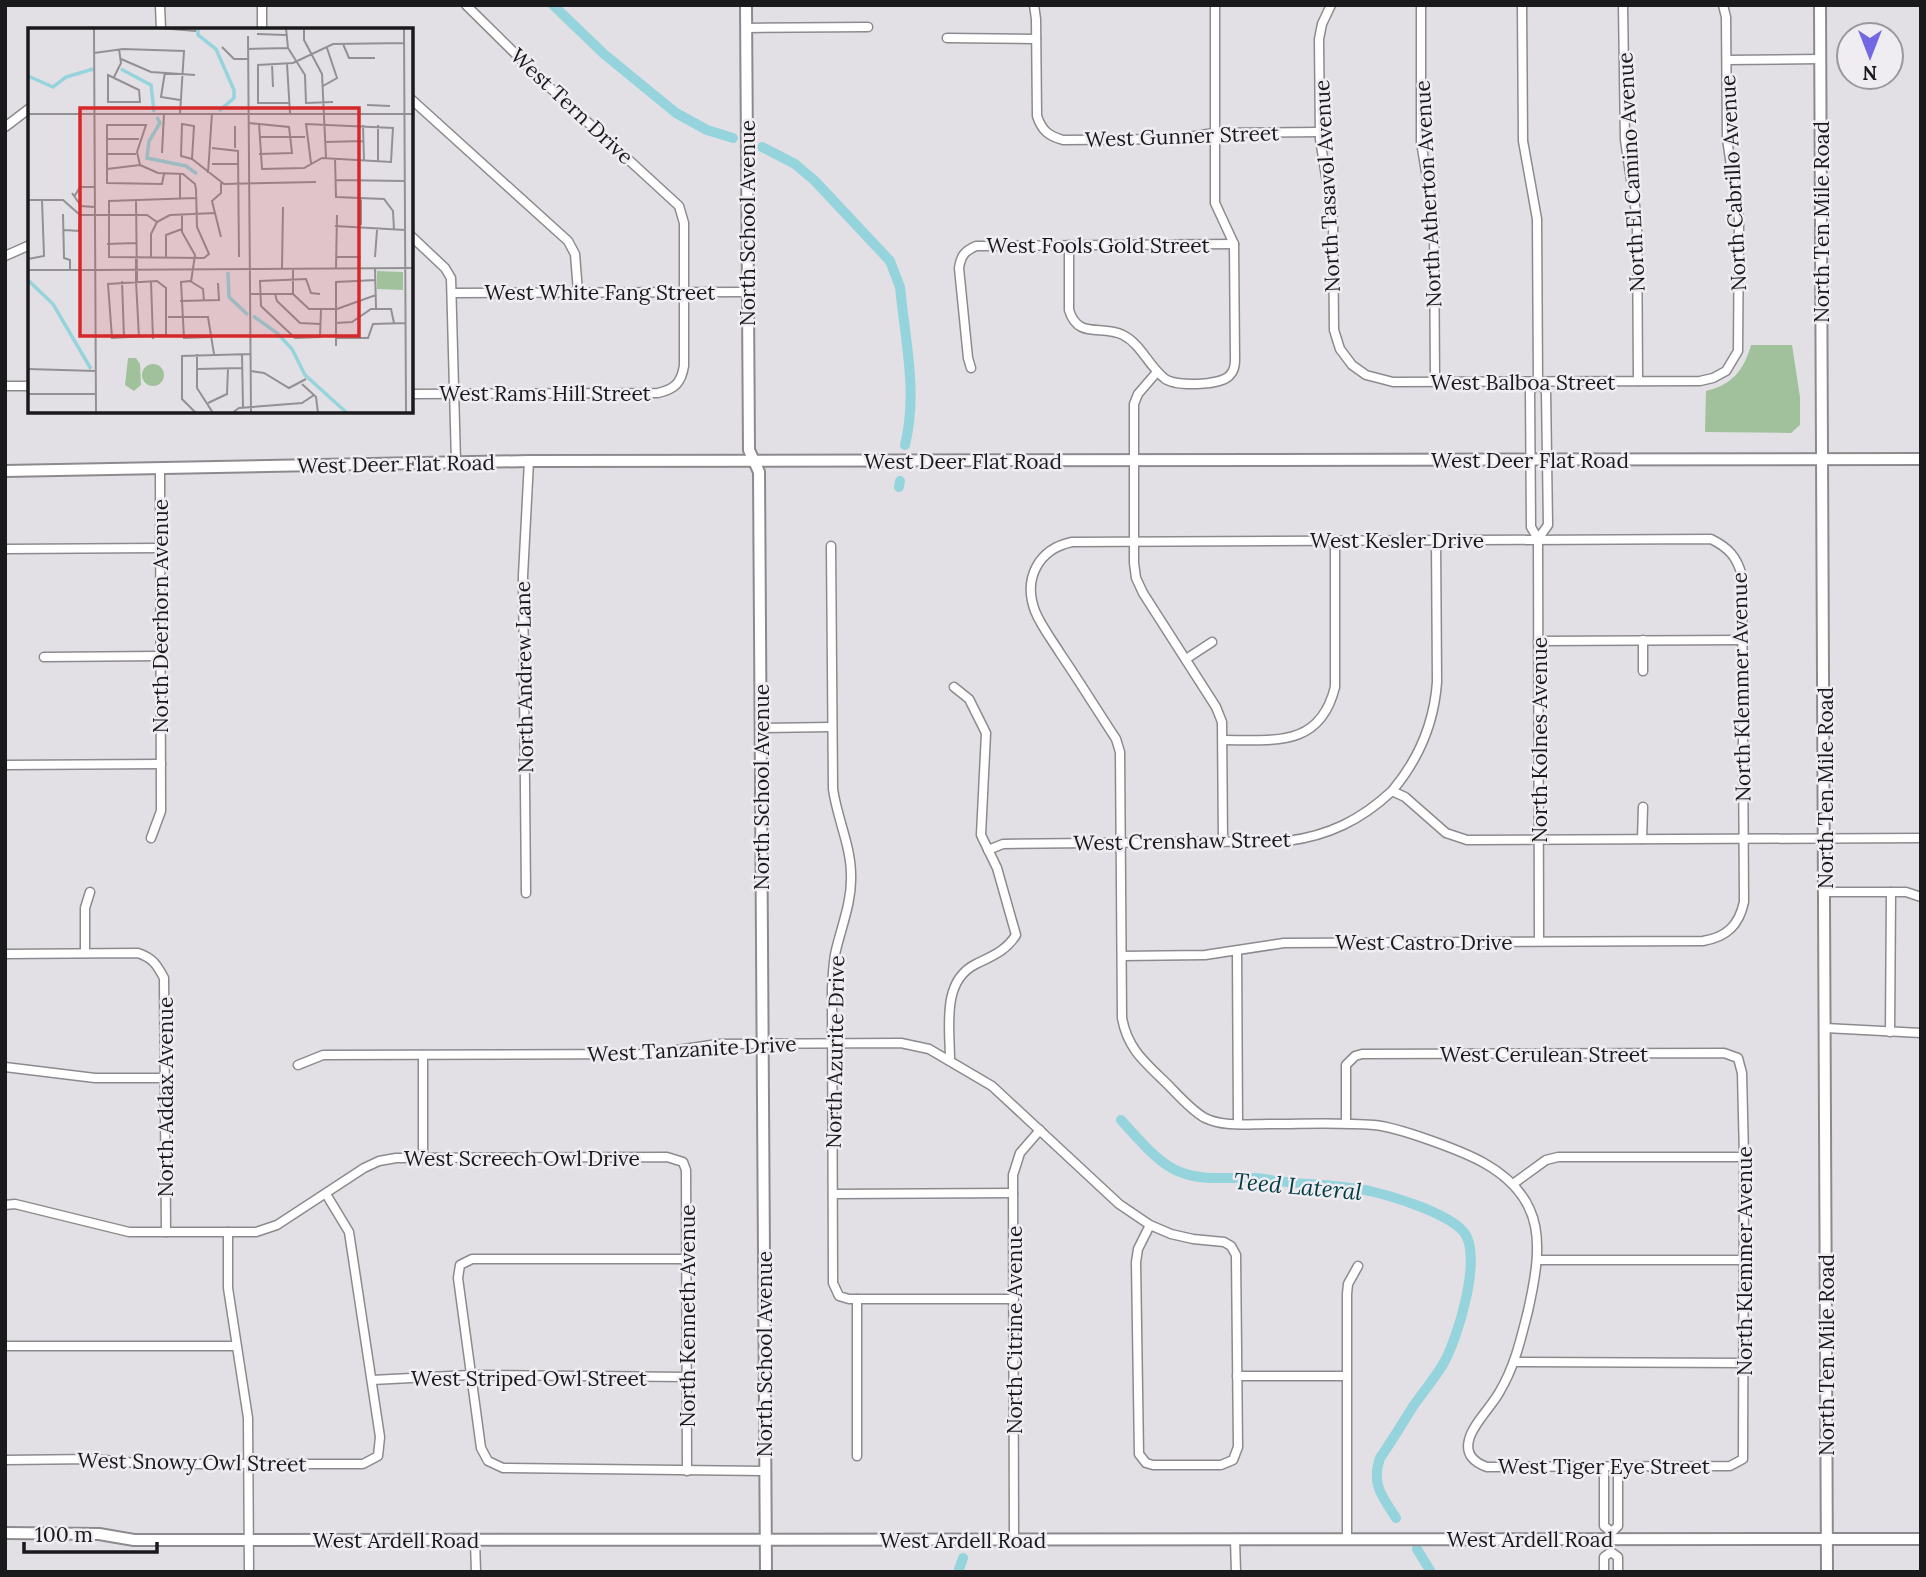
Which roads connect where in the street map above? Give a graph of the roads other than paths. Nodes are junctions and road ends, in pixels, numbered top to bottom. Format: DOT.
graph roads {
  1 [pos="160,5"];
  2 [pos="262,5"];
  3 [pos="466,5"];
  4 [pos="746,5"];
  5 [pos="1034,5"];
  6 [pos="1215,5"];
  7 [pos="1331,5"];
  8 [pos="1420,5"];
  9 [pos="1522,5"];
  10 [pos="1623,5"];
  11 [pos="1723,5"];
  12 [pos="1821,5"];
  13 [pos="868,27"];
  14 [pos="160,28"];
  15 [pos="262,28"];
  16 [pos="746,28"];
  17 [pos="947,38"];
  18 [pos="1037,39"];
  19 [pos="1821,59"];
  20 [pos="1727,60"];
  21 [pos="413,101"];
  22 [pos="28,110"];
  23 [pos="5,127"];
  24 [pos="1320,132"];
  25 [pos="1214,133"];
  26 [pos="413,238"];
  27 [pos="1234,244"];
  28 [pos="1069,245"];
  29 [pos="28,246"];
  30 [pos="5,257"];
  31 [pos="578,292"];
  32 [pos="684,292"];
  33 [pos="748,292"];
  34 [pos="453,293"];
  35 [pos="1352,365"];
  36 [pos="971,368"];
  37 [pos="1157,372"];
  38 [pos="1639,381"];
  39 [pos="1699,381"];
  40 [pos="1436,382"];
  41 [pos="1538,382"];
  42 [pos="5,386"];
  43 [pos="28,386"];
  44 [pos="413,394"];
  45 [pos="453,394"];
  46 [pos="1824,459"];
  47 [pos="1921,459"];
  48 [pos="754,460"];
  49 [pos="1531,460"];
  50 [pos="1547,460"];
  51 [pos="529,461"];
  52 [pos="1134,462"];
  53 [pos="456,463"];
  54 [pos="160,468"];
  55 [pos="5,471"];
  56 [pos="1538,539"];
  57 [pos="1335,540"];
  58 [pos="1436,540"];
  59 [pos="1134,542"];
  60 [pos="831,546"];
  61 [pos="159,548"];
  62 [pos="5,549"];
  63 [pos="1738,562"];
  64 [pos="1742,639"];
  65 [pos="1643,640"];
  66 [pos="1538,641"];
  67 [pos="1212,642"];
  68 [pos="160,656"];
  69 [pos="44,657"];
  70 [pos="1186,659"];
  71 [pos="1643,671"];
  72 [pos="954,687"];
  73 [pos="832,727"];
  74 [pos="761,728"];
  75 [pos="1223,740"];
  76 [pos="161,764"];
  77 [pos="5,765"];
  78 [pos="1392,791"];
  79 [pos="1643,807"];
  80 [pos="1824,837"];
  81 [pos="151,838"];
  82 [pos="1743,838"];
  83 [pos="1921,838"];
  84 [pos="1642,839"];
  85 [pos="1539,840"];
  86 [pos="1122,842"];
  87 [pos="1223,842"];
  88 [pos="988,850"];
  89 [pos="89,891"];
  90 [pos="1825,892"];
  91 [pos="1891,892"];
  92 [pos="526,893"];
  93 [pos="1918,895"];
  94 [pos="1726,933"];
  95 [pos="1539,941"];
  96 [pos="1237,951"];
  97 [pos="85,953"];
  98 [pos="5,954"];
  99 [pos="1122,956"];
  100 [pos="1825,1028"];
  101 [pos="1891,1032"];
  102 [pos="1921,1033"];
  103 [pos="762,1044"];
  104 [pos="831,1044"];
  105 [pos="423,1055"];
  106 [pos="1738,1058"];
  107 [pos="950,1060"];
  108 [pos="298,1065"];
  109 [pos="5,1067"];
  110 [pos="164,1078"];
  111 [pos="1346,1123"];
  112 [pos="1238,1124"];
  113 [pos="1040,1130"];
  114 [pos="1744,1157"];
  115 [pos="423,1158"];
  116 [pos="683,1162"];
  117 [pos="1513,1184"];
  118 [pos="1013,1193"];
  119 [pos="326,1194"];
  120 [pos="833,1194"];
  121 [pos="5,1205"];
  122 [pos="1150,1226"];
  123 [pos="166,1232"];
  124 [pos="228,1232"];
  125 [pos="686,1259"];
  126 [pos="1538,1260"];
  127 [pos="1744,1260"];
  128 [pos="1358,1266"];
  129 [pos="857,1299"];
  130 [pos="1014,1299"];
  131 [pos="5,1346"];
  132 [pos="236,1346"];
  133 [pos="1514,1362"];
  134 [pos="1745,1363"];
  135 [pos="470,1375"];
  136 [pos="1237,1376"];
  137 [pos="1346,1376"];
  138 [pos="687,1377"];
  139 [pos="372,1380"];
  140 [pos="857,1457"];
  141 [pos="5,1460"];
  142 [pos="1740,1462"];
  143 [pos="248,1464"];
  144 [pos="1604,1467"];
  145 [pos="1618,1467"];
  146 [pos="687,1471"];
  147 [pos="765,1471"];
  148 [pos="5,1533"];
  149 [pos="1612,1536"];
  150 [pos="1235,1539"];
  151 [pos="1347,1539"];
  152 [pos="1827,1539"];
  153 [pos="1921,1539"];
  154 [pos="249,1540"];
  155 [pos="766,1540"];
  156 [pos="1014,1540"];
  157 [pos="475,1541"];
  158 [pos="1611,1552"];
  159 [pos="249,1572"];
  160 [pos="476,1572"];
  161 [pos="766,1572"];
  162 [pos="1236,1572"];
  163 [pos="1604,1572"];
  164 [pos="1618,1572"];
  165 [pos="1827,1572"];
  1 -- 14 [label="street"];
  2 -- 15 [label="street"];
  3 -- 32 [label="street, West Tern Drive"];
  4 -- 16 [label="street, North School Avenue"];
  5 -- 18 [label="street"];
  6 -- 25 [label="street"];
  7 -- 24 [label="street, North Tasavol Avenue"];
  8 -- 40 [label="street, North Atherton Avenue"];
  9 -- 41 [label="street, North Kolnes Avenue"];
  10 -- 38 [label="street, North El Camino Avenue"];
  11 -- 20 [label="street, North Cabrillo Avenue"];
  12 -- 19 [label="street, North Ten Mile Road"];
  13 -- 16 [label="street"];
  16 -- 33 [label="street, North School Avenue"];
  17 -- 18 [label="street"];
  18 -- 25 [label="street, West Gunner Street"];
  19 -- 20 [label="street"];
  19 -- 46 [label="street, North Ten Mile Road"];
  20 -- 39 [label="street, North Cabrillo Avenue"];
  21 -- 31 [label="street"];
  22 -- 23 [label="street"];
  24 -- 25 [label="street, West Gunner Street"];
  24 -- 35 [label="street, North Tasavol Avenue"];
  25 -- 27 [label="street"];
  26 -- 34 [label="street"];
  27 -- 28 [label="street, West Fools Gold Street"];
  27 -- 37 [label="street"];
  28 -- 36 [label="street, West Fools Gold Street"];
  28 -- 37 [label="street"];
  29 -- 30 [label="street"];
  31 -- 32 [label="street, West White Fang Street"];
  31 -- 34 [label="street, West White Fang Street"];
  32 -- 33 [label="street, West White Fang Street"];
  32 -- 45 [label="street, West Rams Hill Street"];
  33 -- 48 [label="street, North School Avenue"];
  34 -- 45 [label="street"];
  35 -- 40 [label="street, West Balboa Street"];
  37 -- 52 [label="street"];
  38 -- 39 [label="street, West Balboa Street"];
  38 -- 41 [label="street, West Balboa Street"];
  40 -- 41 [label="street, West Balboa Street"];
  41 -- 49 [label="street, North Kolnes Avenue"];
  41 -- 50 [label="street, North Kolnes Avenue"];
  42 -- 43 [label="street"];
  44 -- 45 [label="street, West Rams Hill Street"];
  45 -- 53 [label="street"];
  46 -- 47 [label="street, West Deer Flat Road"];
  46 -- 50 [label="street, West Deer Flat Road"];
  46 -- 80 [label="street, North Ten Mile Road"];
  48 -- 51 [label="street, West Deer Flat Road"];
  48 -- 52 [label="street, West Deer Flat Road"];
  48 -- 74 [label="street, North School Avenue"];
  49 -- 50 [label="street, West Deer Flat Road"];
  49 -- 52 [label="street, West Deer Flat Road"];
  49 -- 56 [label="street, North Kolnes Avenue"];
  50 -- 56 [label="street, North Kolnes Avenue"];
  51 -- 53 [label="street, West Deer Flat Road"];
  51 -- 92 [label="street, North Andrew Lane"];
  52 -- 59 [label="street"];
  53 -- 54 [label="street, West Deer Flat Road"];
  54 -- 55 [label="street, West Deer Flat Road"];
  54 -- 61 [label="street, North Deerhorn Avenue"];
  56 -- 58 [label="street, West Kesler Drive"];
  56 -- 63 [label="street, West Kesler Drive"];
  56 -- 66 [label="street, North Kolnes Avenue"];
  57 -- 58 [label="street, West Kesler Drive"];
  57 -- 59 [label="street, West Kesler Drive"];
  57 -- 75 [label="street"];
  58 -- 78 [label="street, West Crenshaw Street"];
  59 -- 70 [label="street"];
  59 -- 86 [label="street, West Kesler Drive"];
  60 -- 73 [label="street, North Azurite Drive"];
  61 -- 62 [label="street"];
  61 -- 68 [label="street, North Deerhorn Avenue"];
  63 -- 64 [label="street, North Klemmer Avenue"];
  64 -- 65 [label="street"];
  64 -- 82 [label="street, North Klemmer Avenue"];
  65 -- 66 [label="street"];
  65 -- 71 [label="street"];
  66 -- 85 [label="street, North Kolnes Avenue"];
  67 -- 70 [label="street"];
  68 -- 69 [label="street"];
  68 -- 76 [label="street, North Deerhorn Avenue"];
  70 -- 75 [label="street"];
  72 -- 88 [label="street"];
  73 -- 74 [label="street"];
  73 -- 104 [label="street, North Azurite Drive"];
  74 -- 103 [label="street, North School Avenue"];
  75 -- 87 [label="street"];
  76 -- 77 [label="street"];
  76 -- 81 [label="street, North Deerhorn Avenue"];
  78 -- 85 [label="street"];
  78 -- 87 [label="street, West Crenshaw Street"];
  79 -- 84 [label="street"];
  80 -- 82 [label="street"];
  80 -- 83 [label="street"];
  80 -- 90 [label="street, North Ten Mile Road"];
  82 -- 84 [label="street"];
  82 -- 94 [label="street, North Klemmer Avenue"];
  84 -- 85 [label="street"];
  85 -- 95 [label="street, North Kolnes Avenue"];
  86 -- 87 [label="street, West Crenshaw Street"];
  86 -- 88 [label="street, West Crenshaw Street"];
  86 -- 99 [label="street"];
  88 -- 107 [label="street"];
  89 -- 97 [label="street"];
  90 -- 91 [label="street"];
  90 -- 100 [label="street, North Ten Mile Road"];
  91 -- 93 [label="street"];
  91 -- 101 [label="street"];
  94 -- 95 [label="street, West Castro Drive"];
  95 -- 96 [label="street, West Castro Drive"];
  96 -- 99 [label="street, West Castro Drive"];
  96 -- 112 [label="street"];
  97 -- 98 [label="street"];
  97 -- 110 [label="street, North Addax Avenue"];
  99 -- 112 [label="street"];
  100 -- 101 [label="street"];
  100 -- 152 [label="street, North Ten Mile Road"];
  101 -- 102 [label="street"];
  103 -- 104 [label="street, West Tanzanite Drive"];
  103 -- 105 [label="street, West Tanzanite Drive"];
  103 -- 147 [label="street, North School Avenue"];
  104 -- 107 [label="street, West Tanzanite Drive"];
  104 -- 120 [label="street, North Azurite Drive"];
  105 -- 108 [label="street, West Tanzanite Drive"];
  105 -- 115 [label="street"];
  106 -- 111 [label="street, West Cerulean Street"];
  106 -- 114 [label="street, North Klemmer Avenue"];
  107 -- 113 [label="street, West Tanzanite Drive"];
  109 -- 110 [label="street"];
  110 -- 123 [label="street, North Addax Avenue"];
  111 -- 112 [label="street"];
  111 -- 117 [label="street"];
  113 -- 118 [label="street, North Citrine Avenue"];
  113 -- 122 [label="street, West Tanzanite Drive"];
  114 -- 117 [label="street"];
  114 -- 127 [label="street, North Klemmer Avenue"];
  115 -- 116 [label="street, West Screech Owl Drive"];
  115 -- 119 [label="street, West Screech Owl Drive"];
  116 -- 125 [label="street, North Kenneth Avenue"];
  117 -- 126 [label="street"];
  118 -- 120 [label="street"];
  118 -- 130 [label="street, North Citrine Avenue"];
  119 -- 124 [label="street, West Screech Owl Drive"];
  119 -- 139 [label="street"];
  120 -- 129 [label="street, North Azurite Drive"];
  121 -- 123 [label="street, West Screech Owl Drive"];
  122 -- 136 [label="street, West Tanzanite Drive"];
  122 -- 136 [label="street"];
  123 -- 124 [label="street, West Screech Owl Drive"];
  124 -- 132 [label="street"];
  125 -- 135 [label="street"];
  125 -- 138 [label="street, North Kenneth Avenue"];
  126 -- 127 [label="street"];
  126 -- 133 [label="street"];
  127 -- 134 [label="street, North Klemmer Avenue"];
  128 -- 137 [label="street"];
  129 -- 130 [label="street"];
  129 -- 140 [label="street"];
  130 -- 156 [label="street, North Citrine Avenue"];
  131 -- 132 [label="street"];
  132 -- 143 [label="street"];
  133 -- 134 [label="street"];
  133 -- 144 [label="street, West Tiger Eye Street"];
  134 -- 142 [label="street, North Klemmer Avenue"];
  135 -- 138 [label="street, West Striped Owl Street"];
  135 -- 139 [label="street, West Striped Owl Street"];
  135 -- 146 [label="street"];
  136 -- 137 [label="street"];
  137 -- 151 [label="street"];
  138 -- 146 [label="street, North Kenneth Avenue"];
  139 -- 143 [label="street, West Snowy Owl Street"];
  141 -- 143 [label="street, West Snowy Owl Street"];
  142 -- 145 [label="street, West Tiger Eye Street"];
  143 -- 154 [label="street"];
  144 -- 145 [label="street, West Tiger Eye Street"];
  144 -- 149 [label="street"];
  145 -- 149 [label="street"];
  146 -- 147 [label="street"];
  147 -- 155 [label="street, North School Avenue"];
  148 -- 154 [label="street, West Ardell Road"];
  149 -- 151 [label="street, West Ardell Road"];
  149 -- 152 [label="street, West Ardell Road"];
  149 -- 158 [label="street"];
  150 -- 151 [label="street, West Ardell Road"];
  150 -- 156 [label="street, West Ardell Road"];
  150 -- 162 [label="street"];
  152 -- 153 [label="street, West Ardell Road"];
  152 -- 165 [label="street, North Ten Mile Road"];
  154 -- 157 [label="street, West Ardell Road"];
  154 -- 159 [label="street"];
  155 -- 156 [label="street, West Ardell Road"];
  155 -- 157 [label="street, West Ardell Road"];
  155 -- 161 [label="street, North School Avenue"];
  157 -- 160 [label="street"];
  158 -- 163 [label="street"];
  158 -- 164 [label="street"];
}
